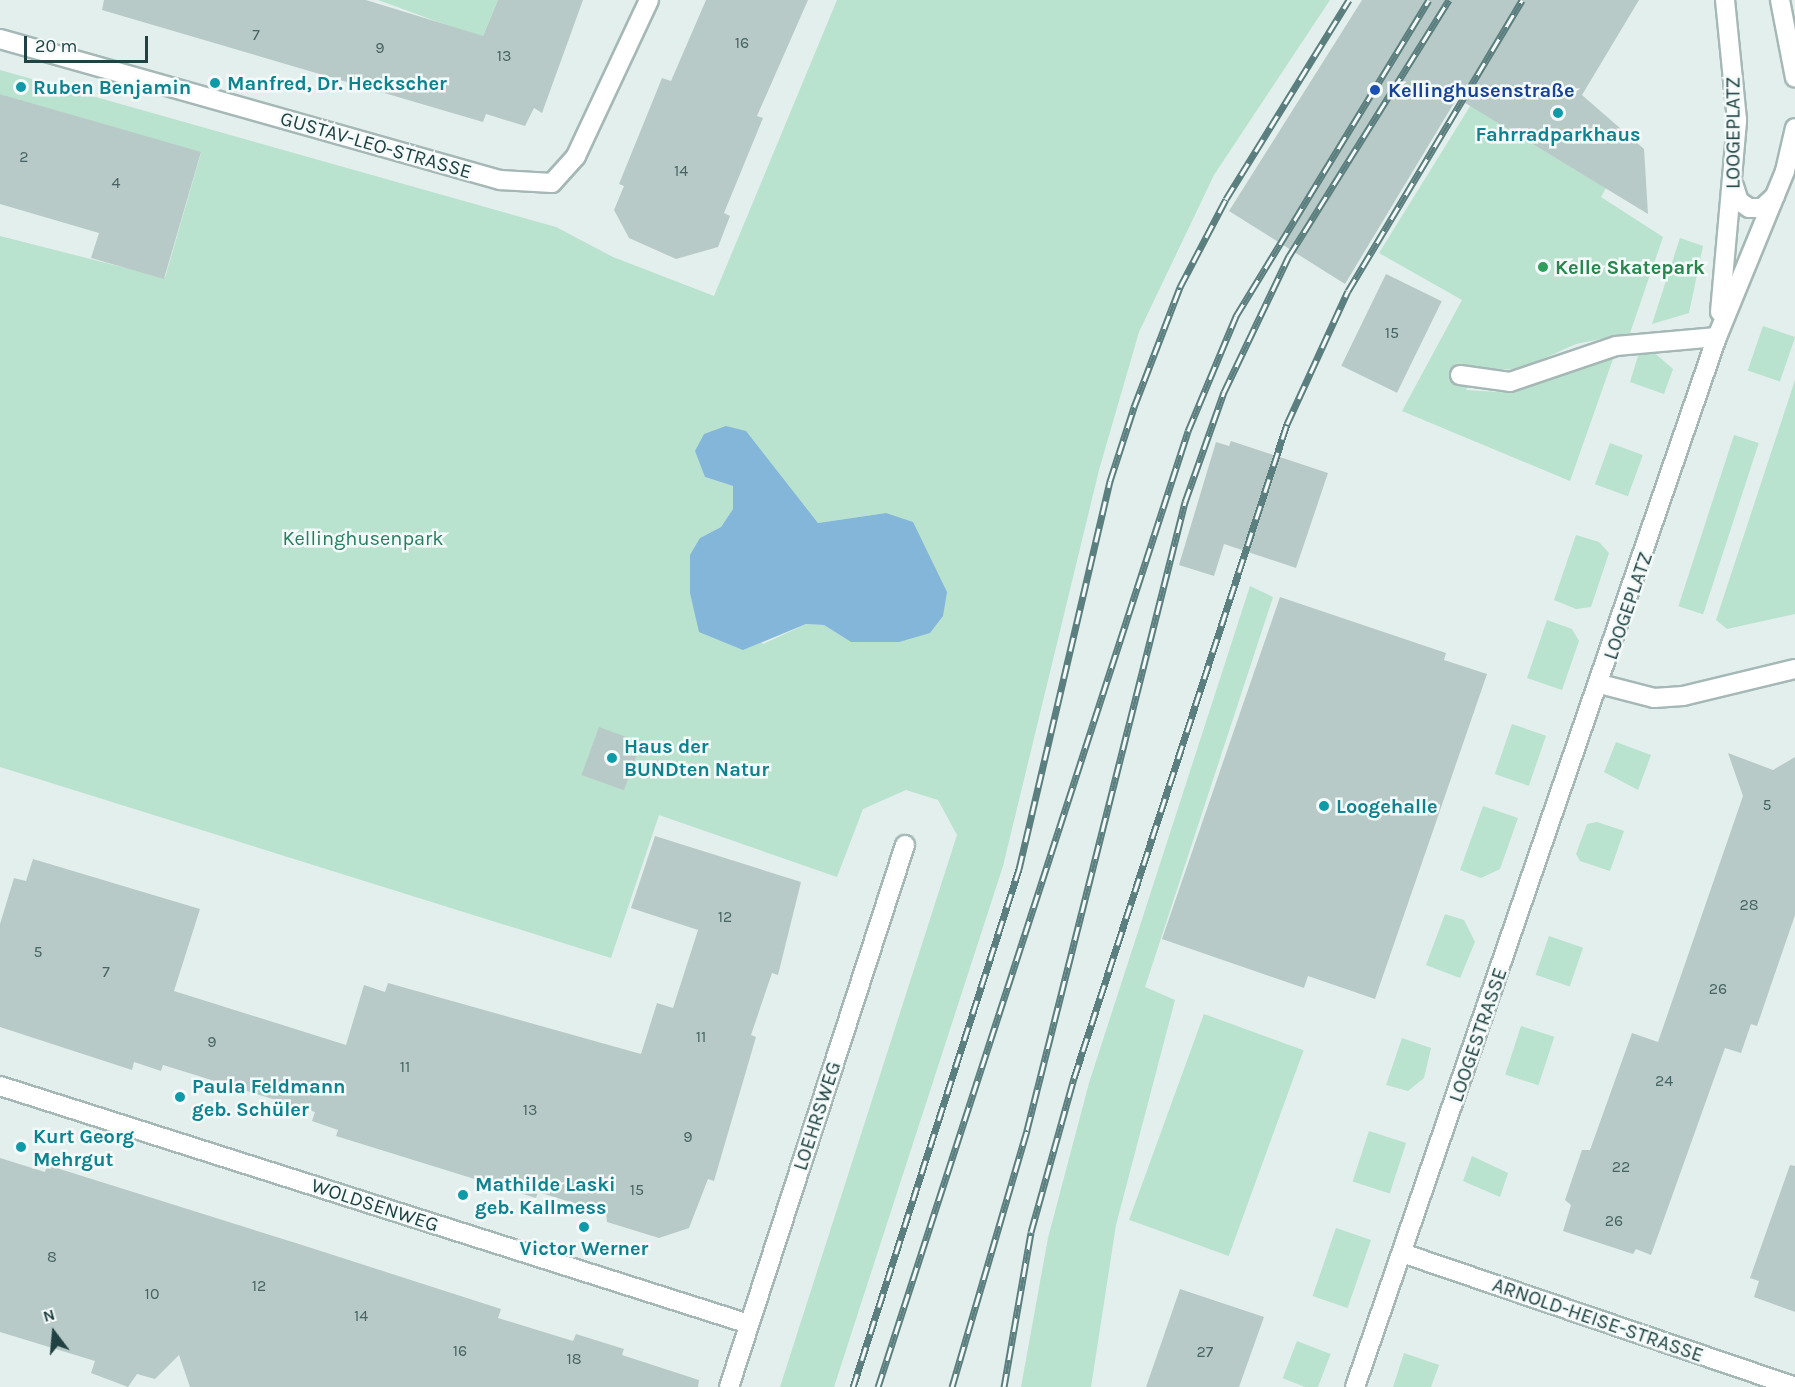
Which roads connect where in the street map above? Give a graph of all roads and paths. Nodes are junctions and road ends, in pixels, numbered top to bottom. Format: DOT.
graph roads {
  1 [pos="649,0"];
  2 [pos="1725,0"];
  3 [pos="1780,0"];
  4 [pos="0,39"];
  5 [pos="1795,78"];
  6 [pos="1795,139"];
  7 [pos="1734,184"];
  8 [pos="1775,195"];
  9 [pos="1717,338"];
  10 [pos="1460,375"];
  11 [pos="1795,669"];
  12 [pos="1600,684"];
  13 [pos="905,845"];
  14 [pos="0,1086"];
  15 [pos="1402,1253"];
  16 [pos="749,1324"];
  17 [pos="729,1387"];
  18 [pos="1355,1387"];
  19 [pos="1795,1387"];
  1 -- 4 [label="street, GUSTAV-LEO-STRASSE"];
  2 -- 7 [label="street, LOOGEPLATZ"];
  3 -- 5 [label="street"];
  6 -- 8 [label="street, LOOGEPLATZ"];
  7 -- 8 [label="street"];
  7 -- 9 [label="street, LOOGEPLATZ"];
  8 -- 9 [label="street, LOOGEPLATZ"];
  9 -- 10 [label="street"];
  9 -- 12 [label="street, LOOGEPLATZ"];
  11 -- 12 [label="street, LOOGEPLATZ"];
  12 -- 15 [label="street, LOOGESTRASSE"];
  13 -- 16 [label="street, LOEHRSWEG"];
  14 -- 16 [label="street, WOLDSENWEG"];
  15 -- 18 [label="street, LOOGESTRASSE"];
  15 -- 19 [label="street, ARNOLD-HEISE-STRASSE"];
  16 -- 17 [label="street, LOEHRSWEG"];
}
